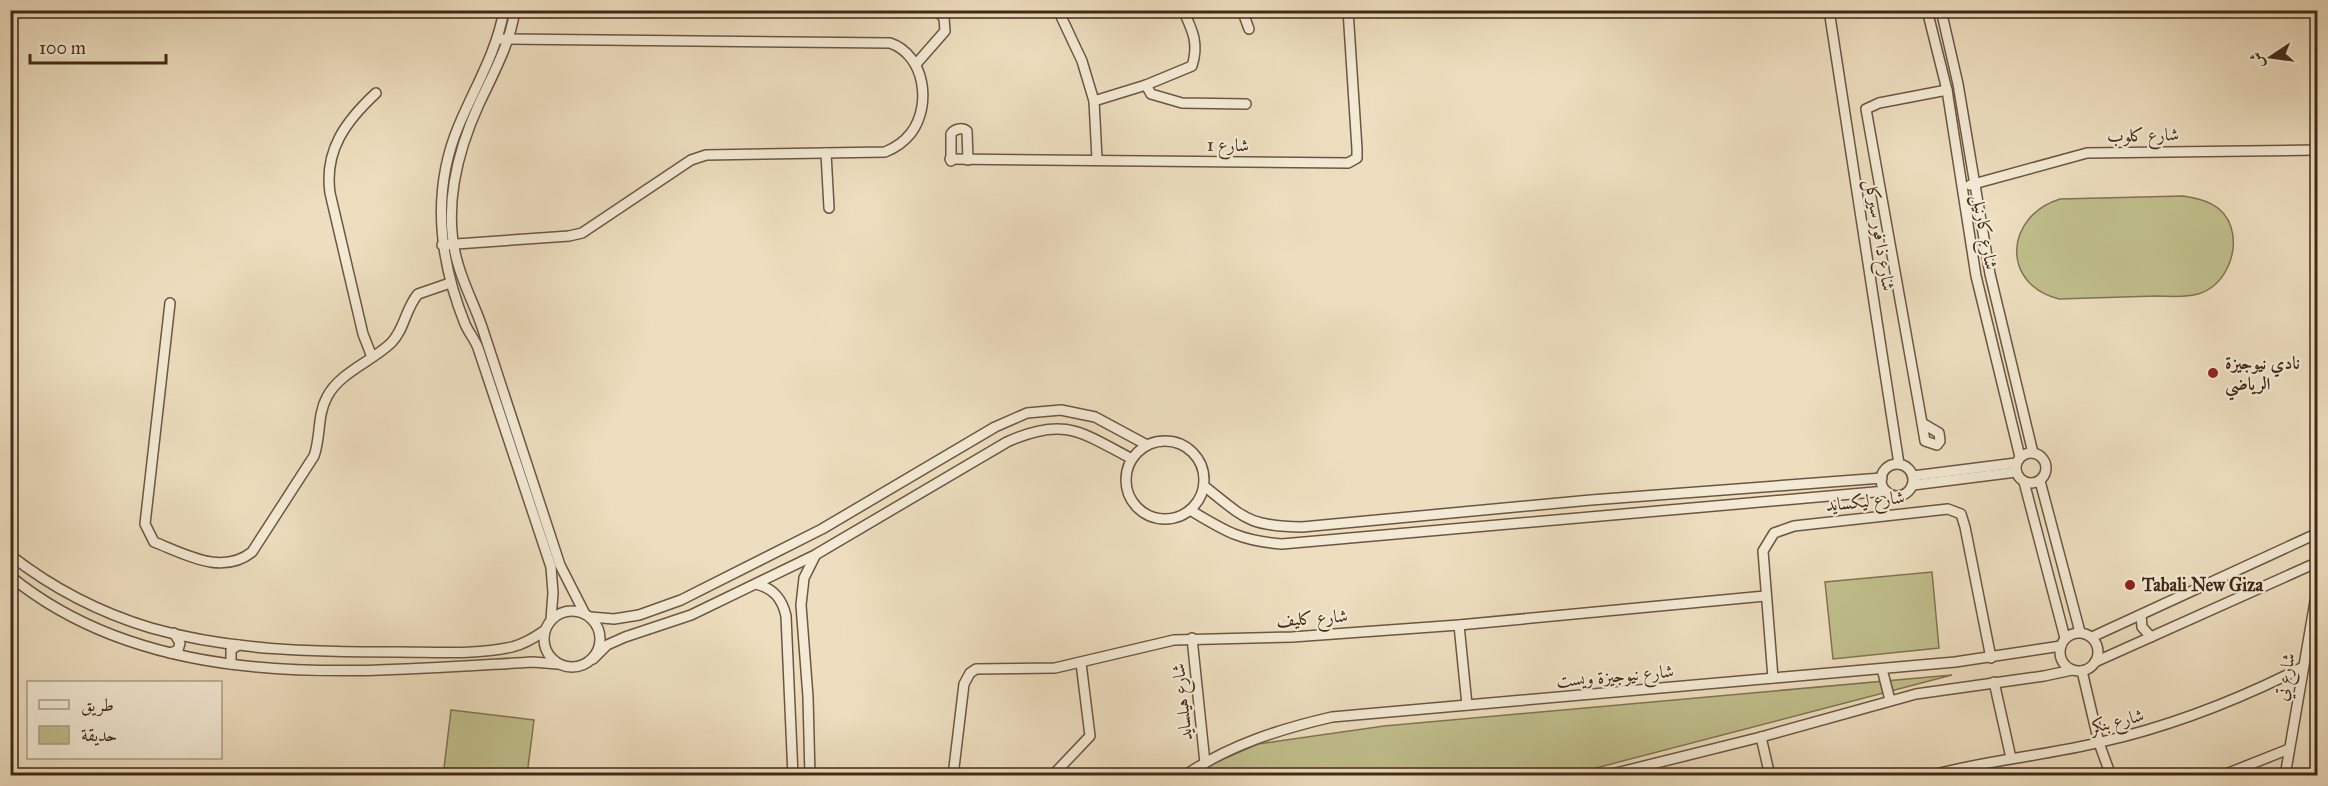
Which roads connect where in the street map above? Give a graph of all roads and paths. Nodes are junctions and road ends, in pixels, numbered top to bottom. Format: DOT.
graph roads {
  1 [pos="504,10"];
  2 [pos="515,10"];
  3 [pos="936,10"];
  4 [pos="1059,10"];
  5 [pos="1183,10"];
  6 [pos="1242,10"];
  7 [pos="1829,10"];
  8 [pos="1927,10"];
  9 [pos="1941,10"];
  10 [pos="1347,11"];
  11 [pos="1249,29"];
  12 [pos="497,39"];
  13 [pos="508,39"];
  14 [pos="917,63"];
  15 [pos="1146,85"];
  16 [pos="1947,90"];
  17 [pos="376,93"];
  18 [pos="1094,101"];
  19 [pos="1246,104"];
  20 [pos="2318,150"];
  21 [pos="826,153"];
  22 [pos="1097,159"];
  23 [pos="968,160"];
  24 [pos="1974,185"];
  25 [pos="1960,187"];
  26 [pos="829,208"];
  27 [pos="454,244"];
  28 [pos="442,245"];
  29 [pos="1990,274"];
  30 [pos="1976,276"];
  31 [pos="450,283"];
  32 [pos="170,303"];
  33 [pos="478,317"];
  34 [pos="465,323"];
  35 [pos="372,357"];
  36 [pos="1922,423"];
  37 [pos="1147,445"];
  38 [pos="2033,453"];
  39 [pos="1132,459"];
  40 [pos="521,464"];
  41 [pos="2017,464"];
  42 [pos="1899,465"];
  43 [pos="1882,478"];
  44 [pos="1913,480"];
  45 [pos="2040,481"];
  46 [pos="2024,482"];
  47 [pos="1204,486"];
  48 [pos="892,489"];
  49 [pos="1886,491"];
  50 [pos="902,504"];
  51 [pos="1190,510"];
  52 [pos="2318,533"];
  53 [pos="10,555"];
  54 [pos="815,555"];
  55 [pos="2318,562"];
  56 [pos="556,566"];
  57 [pos="10,576"];
  58 [pos="756,584"];
  59 [pos="2318,584"];
  60 [pos="1765,596"];
  61 [pos="2072,603"];
  62 [pos="801,605"];
  63 [pos="2059,606"];
  64 [pos="784,607"];
  65 [pos="2141,615"];
  66 [pos="587,616"];
  67 [pos="551,619"];
  68 [pos="1459,625"];
  69 [pos="544,631"];
  70 [pos="2079,632"];
  71 [pos="174,633"];
  72 [pos="2092,637"];
  73 [pos="2151,637"];
  74 [pos="1192,638"];
  75 [pos="2063,642"];
  76 [pos="238,645"];
  77 [pos="170,653"];
  78 [pos="593,658"];
  79 [pos="1991,658"];
  80 [pos="2095,662"];
  81 [pos="1081,663"];
  82 [pos="231,664"];
  83 [pos="558,664"];
  84 [pos="2303,668"];
  85 [pos="1882,669"];
  86 [pos="2077,670"];
  87 [pos="1773,678"];
  88 [pos="1994,682"];
  89 [pos="1890,700"];
  90 [pos="1467,705"];
  91 [pos="1761,737"];
  92 [pos="2099,743"];
  93 [pos="2289,749"];
  94 [pos="2011,758"];
  95 [pos="1204,763"];
  96 [pos="793,776"];
  97 [pos="810,776"];
  98 [pos="953,776"];
  99 [pos="1052,776"];
  100 [pos="1184,776"];
  101 [pos="1604,776"];
  102 [pos="1770,776"];
  103 [pos="1929,776"];
  104 [pos="2111,776"];
  105 [pos="2222,776"];
  106 [pos="2285,776"];
  1 -- 12 [label="street"];
  2 -- 13 [label="street"];
  3 -- 14 [label="street"];
  4 -- 18 [label="street"];
  5 -- 15 [label="street"];
  6 -- 11 [label="street"];
  7 -- 42 [label="street, شارع ذا فور سيركل"];
  8 -- 16 [label="street, شارع كارنيل"];
  9 -- 24 [label="street, شارع كارنيل"];
  10 -- 22 [label="street, شارع 1"];
  12 -- 13 [label="street"];
  12 -- 28 [label="street"];
  13 -- 14 [label="street"];
  13 -- 27 [label="street"];
  14 -- 21 [label="street"];
  15 -- 18 [label="street"];
  15 -- 19 [label="street"];
  16 -- 25 [label="street, شارع كارنيل"];
  16 -- 36 [label="street"];
  17 -- 35 [label="street"];
  18 -- 22 [label="street"];
  20 -- 24 [label="street, شارع كلوب"];
  21 -- 26 [label="street"];
  21 -- 27 [label="street"];
  22 -- 23 [label="street, شارع 1"];
  23 -- 23 [label="street, شارع 1"];
  24 -- 25 [label="street, شارع كلوب"];
  24 -- 29 [label="street, شارع كارنيل"];
  25 -- 30 [label="street, شارع كارنيل"];
  27 -- 28 [label="street"];
  27 -- 33 [label="street"];
  28 -- 31 [label="street"];
  29 -- 30 [label="street"];
  29 -- 38 [label="street, شارع كارنيل"];
  30 -- 41 [label="street, شارع كارنيل"];
  31 -- 34 [label="street"];
  31 -- 35 [label="street"];
  32 -- 35 [label="street"];
  33 -- 34 [label="street"];
  33 -- 40 [label="street"];
  34 -- 40 [label="street"];
  37 -- 39 [label="street"];
  37 -- 47 [label="street"];
  37 -- 48 [label="street"];
  38 -- 41 [label="street"];
  38 -- 45 [label="street"];
  39 -- 50 [label="street"];
  39 -- 51 [label="street"];
  40 -- 56 [label="street"];
  41 -- 44 [label="street"];
  41 -- 46 [label="street"];
  42 -- 43 [label="street"];
  42 -- 44 [label="street"];
  43 -- 47 [label="street"];
  43 -- 49 [label="street"];
  44 -- 49 [label="street"];
  45 -- 46 [label="street"];
  45 -- 61 [label="street"];
  46 -- 63 [label="street"];
  47 -- 51 [label="street"];
  48 -- 50 [label="street"];
  48 -- 66 [label="street"];
  49 -- 51 [label="street"];
  50 -- 54 [label="street"];
  52 -- 65 [label="street"];
  53 -- 71 [label="street"];
  54 -- 58 [label="street"];
  54 -- 62 [label="street"];
  55 -- 73 [label="street"];
  56 -- 66 [label="street"];
  56 -- 67 [label="street"];
  57 -- 77 [label="street"];
  58 -- 64 [label="street"];
  58 -- 78 [label="street"];
  59 -- 84 [label="street, شارع تي"];
  60 -- 68 [label="street, شارع كليف"];
  60 -- 79 [label="street, شارع ليكسايد"];
  60 -- 87 [label="street, شارع ليكسايد"];
  61 -- 63 [label="street"];
  61 -- 70 [label="street"];
  62 -- 64 [label="street"];
  62 -- 97 [label="street"];
  63 -- 75 [label="street"];
  64 -- 96 [label="street"];
  65 -- 72 [label="street"];
  65 -- 73 [label="street"];
  66 -- 67 [label="street"];
  66 -- 78 [label="street"];
  67 -- 69 [label="street"];
  68 -- 74 [label="street, شارع كليف"];
  68 -- 90 [label="street"];
  69 -- 76 [label="street"];
  69 -- 83 [label="street"];
  70 -- 72 [label="street"];
  70 -- 75 [label="street"];
  71 -- 76 [label="street"];
  71 -- 77 [label="street"];
  72 -- 80 [label="street"];
  73 -- 80 [label="street"];
  74 -- 81 [label="street, شارع كليف"];
  74 -- 95 [label="street, شارع هيلسايد"];
  75 -- 79 [label="street, شارع نيوجيزة ويست"];
  75 -- 86 [label="street"];
  76 -- 82 [label="street"];
  77 -- 82 [label="street"];
  78 -- 83 [label="street"];
  79 -- 85 [label="street, شارع نيوجيزة ويست"];
  80 -- 86 [label="street"];
  81 -- 98 [label="street, شارع كليف"];
  81 -- 99 [label="street"];
  82 -- 83 [label="street"];
  84 -- 92 [label="street, شارع بنكر"];
  84 -- 93 [label="street, شارع تي"];
  85 -- 87 [label="street, شارع نيوجيزة ويست"];
  85 -- 89 [label="street"];
  86 -- 88 [label="street"];
  86 -- 92 [label="street"];
  87 -- 90 [label="street, شارع نيوجيزة ويست"];
  88 -- 89 [label="street"];
  88 -- 94 [label="street"];
  89 -- 91 [label="street"];
  90 -- 95 [label="street, شارع نيوجيزة ويست"];
  91 -- 101 [label="street"];
  91 -- 102 [label="street"];
  92 -- 94 [label="street, شارع بنكر"];
  92 -- 104 [label="street"];
  93 -- 105 [label="street"];
  93 -- 106 [label="street, شارع تي"];
  94 -- 103 [label="street, شارع بنكر"];
  95 -- 100 [label="street, شارع نيوجيزة ويست"];
}
